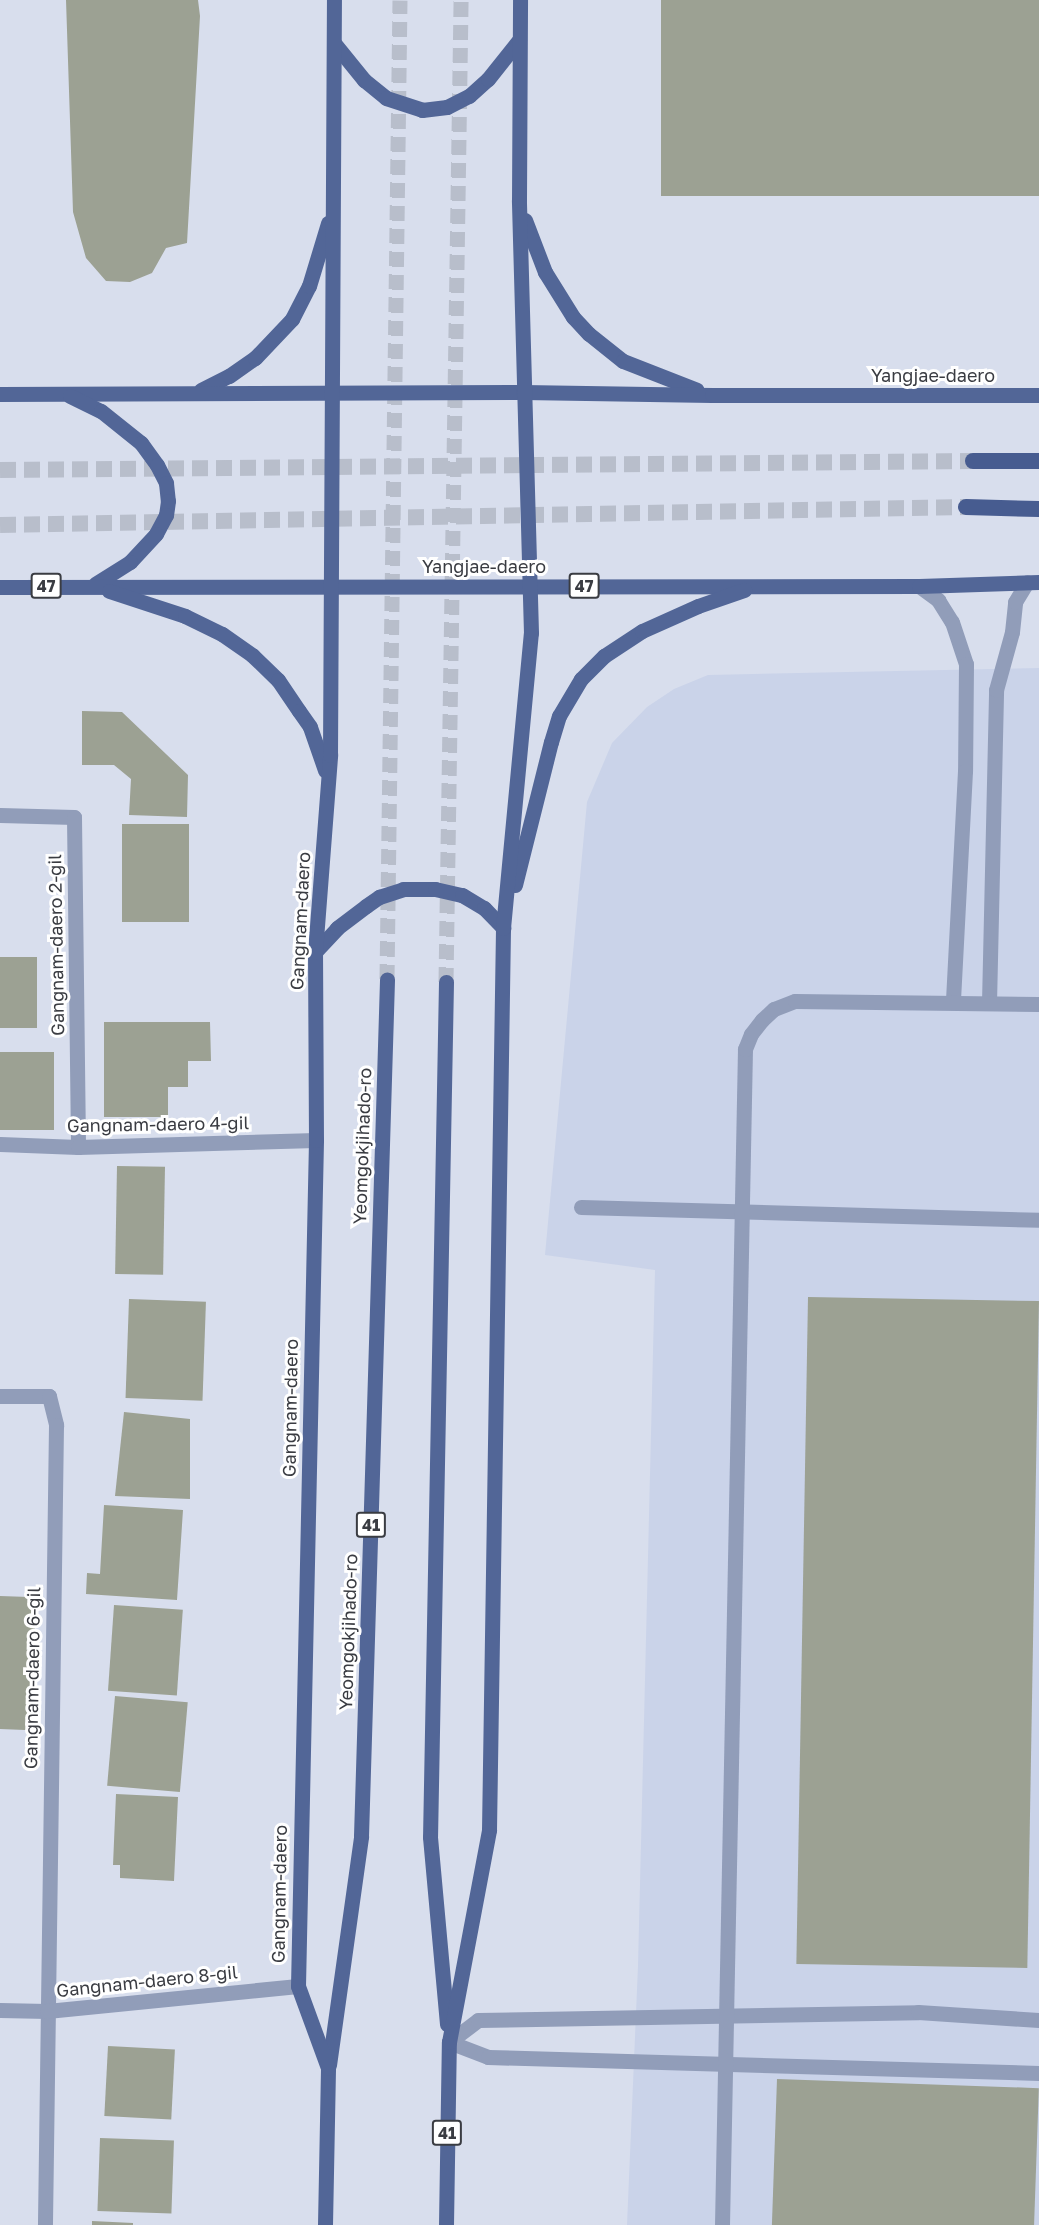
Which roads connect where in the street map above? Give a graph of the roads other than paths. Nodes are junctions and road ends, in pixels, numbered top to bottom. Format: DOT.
graph roads {
  1 [pos="334,0"];
  2 [pos="520,0"];
  3 [pos="519,40"];
  4 [pos="334,43"];
  5 [pos="333,194"];
  6 [pos="519,200"];
  7 [pos="196,392"];
  8 [pos="333,392"];
  9 [pos="523,392"];
  10 [pos="0,394"];
  11 [pos="64,394"];
  12 [pos="712,395"];
  13 [pos="1039,395"];
  14 [pos="973,461"];
  15 [pos="1039,461"];
  16 [pos="966,507"];
  17 [pos="1039,509"];
  18 [pos="1033,582"];
  19 [pos="836,585"];
  20 [pos="91,586"];
  21 [pos="332,586"];
  22 [pos="530,586"];
  23 [pos="919,586"];
  24 [pos="0,587"];
  25 [pos="328,776"];
  26 [pos="0,815"];
  27 [pos="504,928"];
  28 [pos="315,952"];
  29 [pos="387,979"];
  30 [pos="446,982"];
  31 [pos="953,1002"];
  32 [pos="989,1003"];
  33 [pos="1039,1004"];
  34 [pos="316,1140"];
  35 [pos="0,1144"];
  36 [pos="78,1147"];
  37 [pos="581,1207"];
  38 [pos="742,1212"];
  39 [pos="1039,1220"];
  40 [pos="0,1396"];
  41 [pos="298,1986"];
  42 [pos="0,2010"];
  43 [pos="47,2011"];
  44 [pos="726,2016"];
  45 [pos="1039,2020"];
  46 [pos="449,2042"];
  47 [pos="725,2064"];
  48 [pos="328,2068"];
  49 [pos="1039,2073"];
  50 [pos="45,2225"];
  51 [pos="325,2225"];
  52 [pos="446,2225"];
  53 [pos="722,2225"];
  1 -- 4 [label="main road"];
  2 -- 3 [label="main road"];
  3 -- 4 [label="main road"];
  3 -- 6 [label="main road"];
  4 -- 5 [label="main road"];
  5 -- 7 [label="main road"];
  5 -- 8 [label="main road, Gangnam-daero"];
  6 -- 9 [label="main road"];
  6 -- 12 [label="main road"];
  7 -- 8 [label="main road, Yangjae-daero"];
  7 -- 11 [label="main road, Yangjae-daero"];
  8 -- 9 [label="main road, Yangjae-daero"];
  8 -- 21 [label="main road, Gangnam-daero"];
  9 -- 12 [label="main road, Yangjae-daero"];
  9 -- 22 [label="main road"];
  10 -- 11 [label="main road, Yangjae-daero"];
  11 -- 20 [label="main road"];
  12 -- 13 [label="main road, Yangjae-daero"];
  14 -- 15 [label="highway"];
  16 -- 17 [label="highway"];
  18 -- 23 [label="main road, Yangjae-daero / 47"];
  18 -- 32 [label="street"];
  19 -- 22 [label="main road, Yangjae-daero / 47"];
  19 -- 23 [label="main road, Yangjae-daero / 47"];
  19 -- 27 [label="main road"];
  20 -- 21 [label="main road, Yangjae-daero / 47"];
  20 -- 24 [label="main road, Yangjae-daero / 47"];
  20 -- 25 [label="main road"];
  21 -- 22 [label="main road, Yangjae-daero / 47"];
  21 -- 25 [label="main road, Gangnam-daero"];
  22 -- 27 [label="main road"];
  23 -- 31 [label="street"];
  25 -- 28 [label="main road, Gangnam-daero"];
  26 -- 36 [label="street, Gangnam-daero 2-gil"];
  27 -- 28 [label="main road"];
  27 -- 46 [label="main road"];
  28 -- 34 [label="main road, Gangnam-daero"];
  29 -- 48 [label="main road, Yeomgokjihado-ro / 41"];
  30 -- 46 [label="main road, 41"];
  31 -- 32 [label="street"];
  31 -- 38 [label="street"];
  32 -- 33 [label="street"];
  34 -- 36 [label="street, Gangnam-daero 4-gil"];
  34 -- 41 [label="main road, Gangnam-daero"];
  35 -- 36 [label="street, Gangnam-daero 4-gil"];
  37 -- 38 [label="street"];
  38 -- 39 [label="street"];
  38 -- 44 [label="street"];
  40 -- 43 [label="street, Gangnam-daero 6-gil"];
  41 -- 43 [label="street, Gangnam-daero 8-gil"];
  41 -- 48 [label="main road, Gangnam-daero"];
  42 -- 43 [label="street, Gangnam-daero 8-gil"];
  43 -- 50 [label="street"];
  44 -- 45 [label="street"];
  44 -- 46 [label="street"];
  44 -- 47 [label="street"];
  46 -- 47 [label="street"];
  46 -- 52 [label="main road, 41"];
  47 -- 49 [label="street"];
  47 -- 53 [label="street"];
  48 -- 51 [label="main road, Gangnam-daero / 41"];
}
